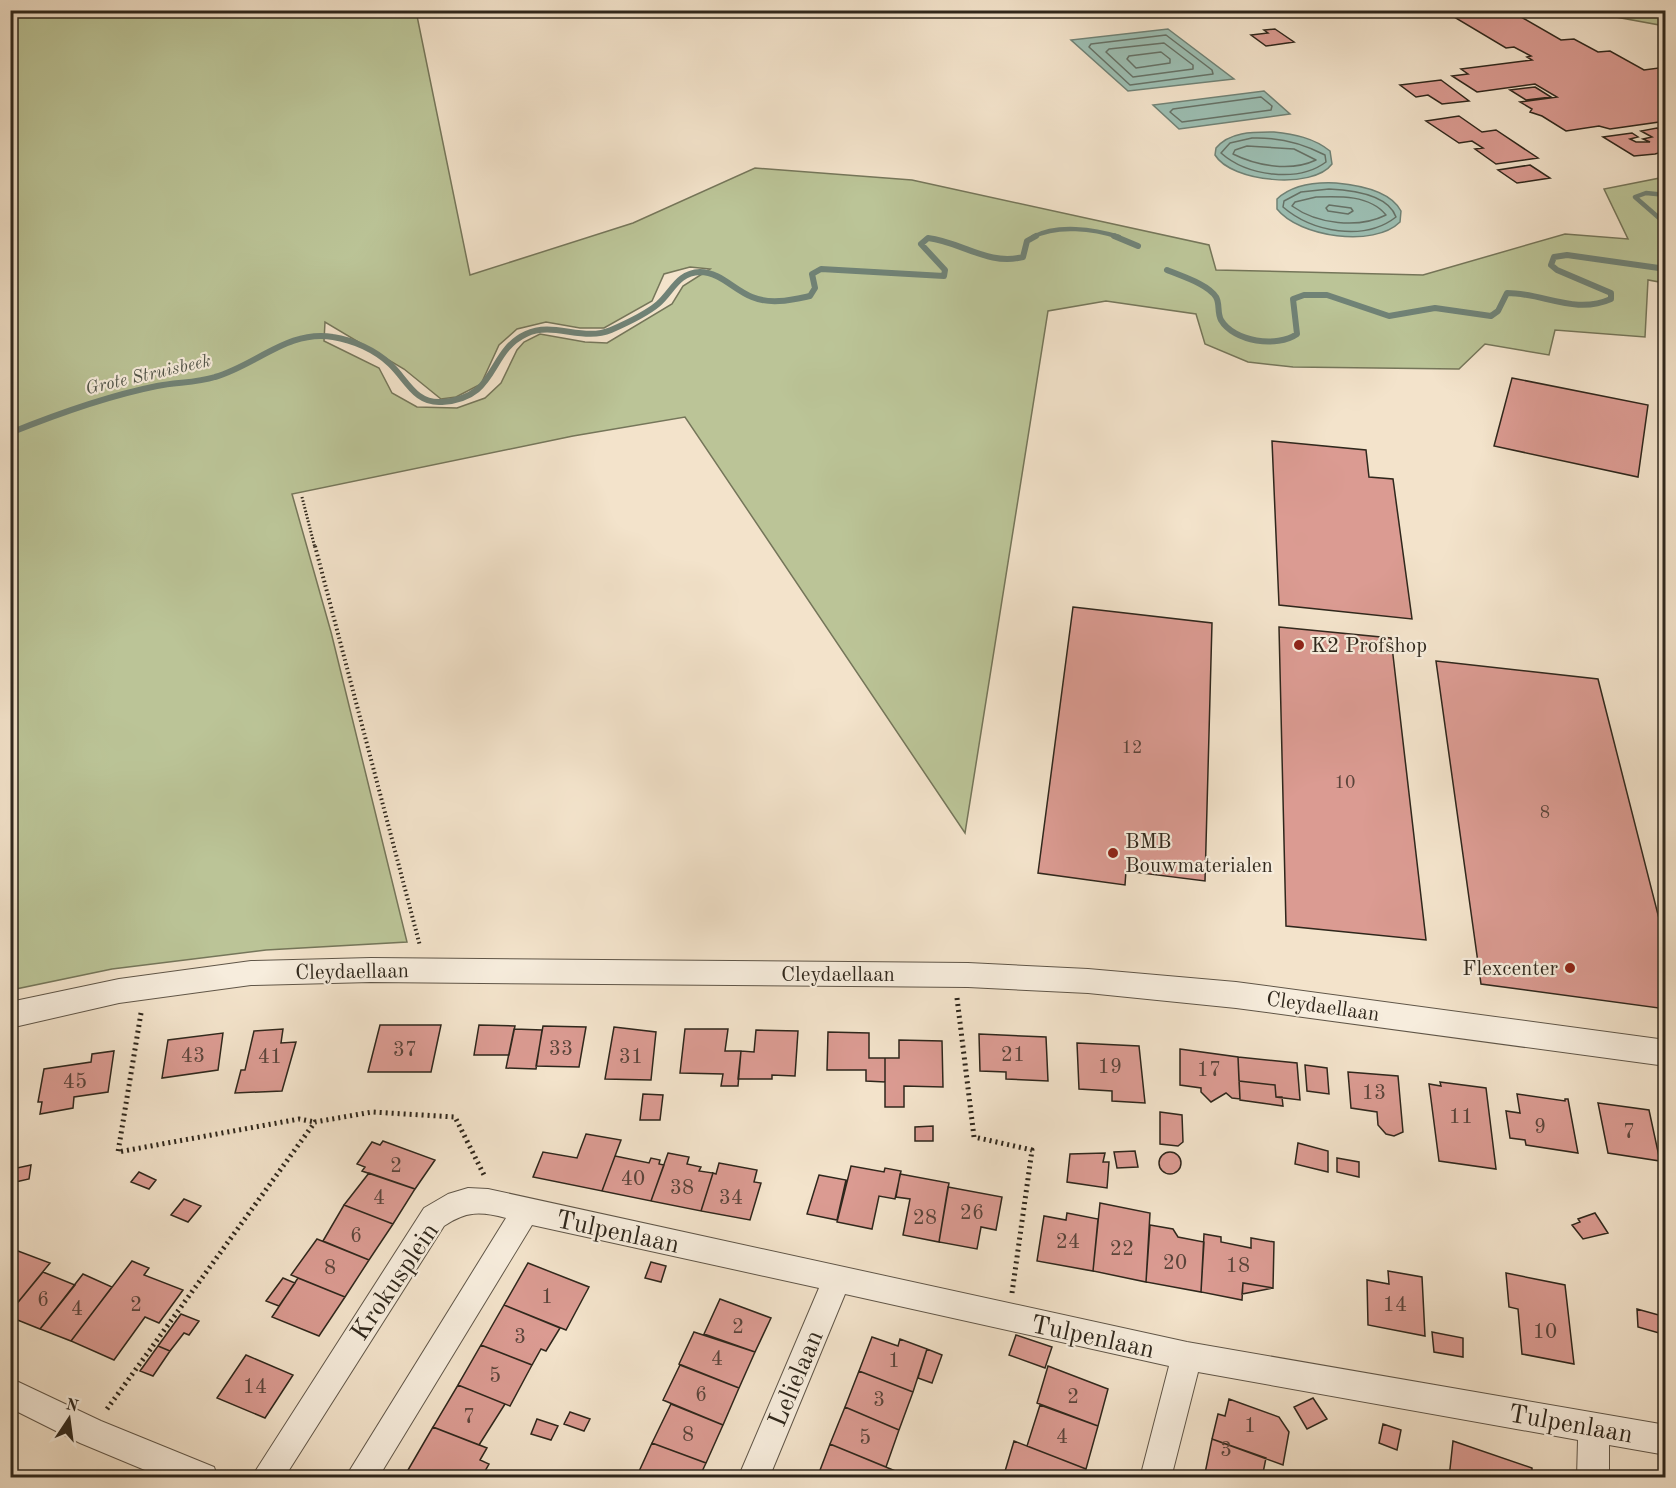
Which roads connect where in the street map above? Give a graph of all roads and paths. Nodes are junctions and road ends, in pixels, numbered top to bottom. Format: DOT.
graph roads {
  1 [pos="302,497"];
  2 [pos="427,971"];
  3 [pos="946,994"];
  4 [pos="957,994"];
  5 [pos="964,994"];
  6 [pos="133,1009"];
  7 [pos="10,1015"];
  8 [pos="1665,1053"];
  9 [pos="315,1122"];
  10 [pos="491,1202"];
  11 [pos="525,1210"];
  12 [pos="837,1280"];
  13 [pos="1009,1317"];
  14 [pos="1186,1356"];
  15 [pos="17,1399"];
  16 [pos="1594,1428"];
  17 [pos="91,1432"];
  18 [pos="1665,1440"];
  19 [pos="203,1478"];
  20 [pos="266,1478"];
  21 [pos="360,1478"];
  22 [pos="753,1478"];
  23 [pos="1155,1478"];
  24 [pos="1593,1478"];
  1 -- 2 [label="path"];
  2 -- 7 [label="street, Cleydaellaan"];
  2 -- 8 [label="street, Cleydaellaan"];
  3 -- 4 [label="path"];
  4 -- 5 [label="path"];
  4 -- 13 [label="path"];
  6 -- 9 [label="path"];
  9 -- 10 [label="path"];
  9 -- 17 [label="path"];
  10 -- 11 [label="street, Krokusplein"];
  10 -- 20 [label="street, Krokusplein"];
  11 -- 12 [label="street, Tulpenlaan"];
  11 -- 21 [label="street"];
  12 -- 13 [label="street, Tulpenlaan"];
  12 -- 22 [label="street, Lelielaan"];
  13 -- 14 [label="street, Tulpenlaan"];
  14 -- 16 [label="street, Tulpenlaan"];
  14 -- 23 [label="street"];
  15 -- 17 [label="street"];
  16 -- 18 [label="street, Tulpenlaan"];
  16 -- 24 [label="street"];
  17 -- 19 [label="street"];
}
